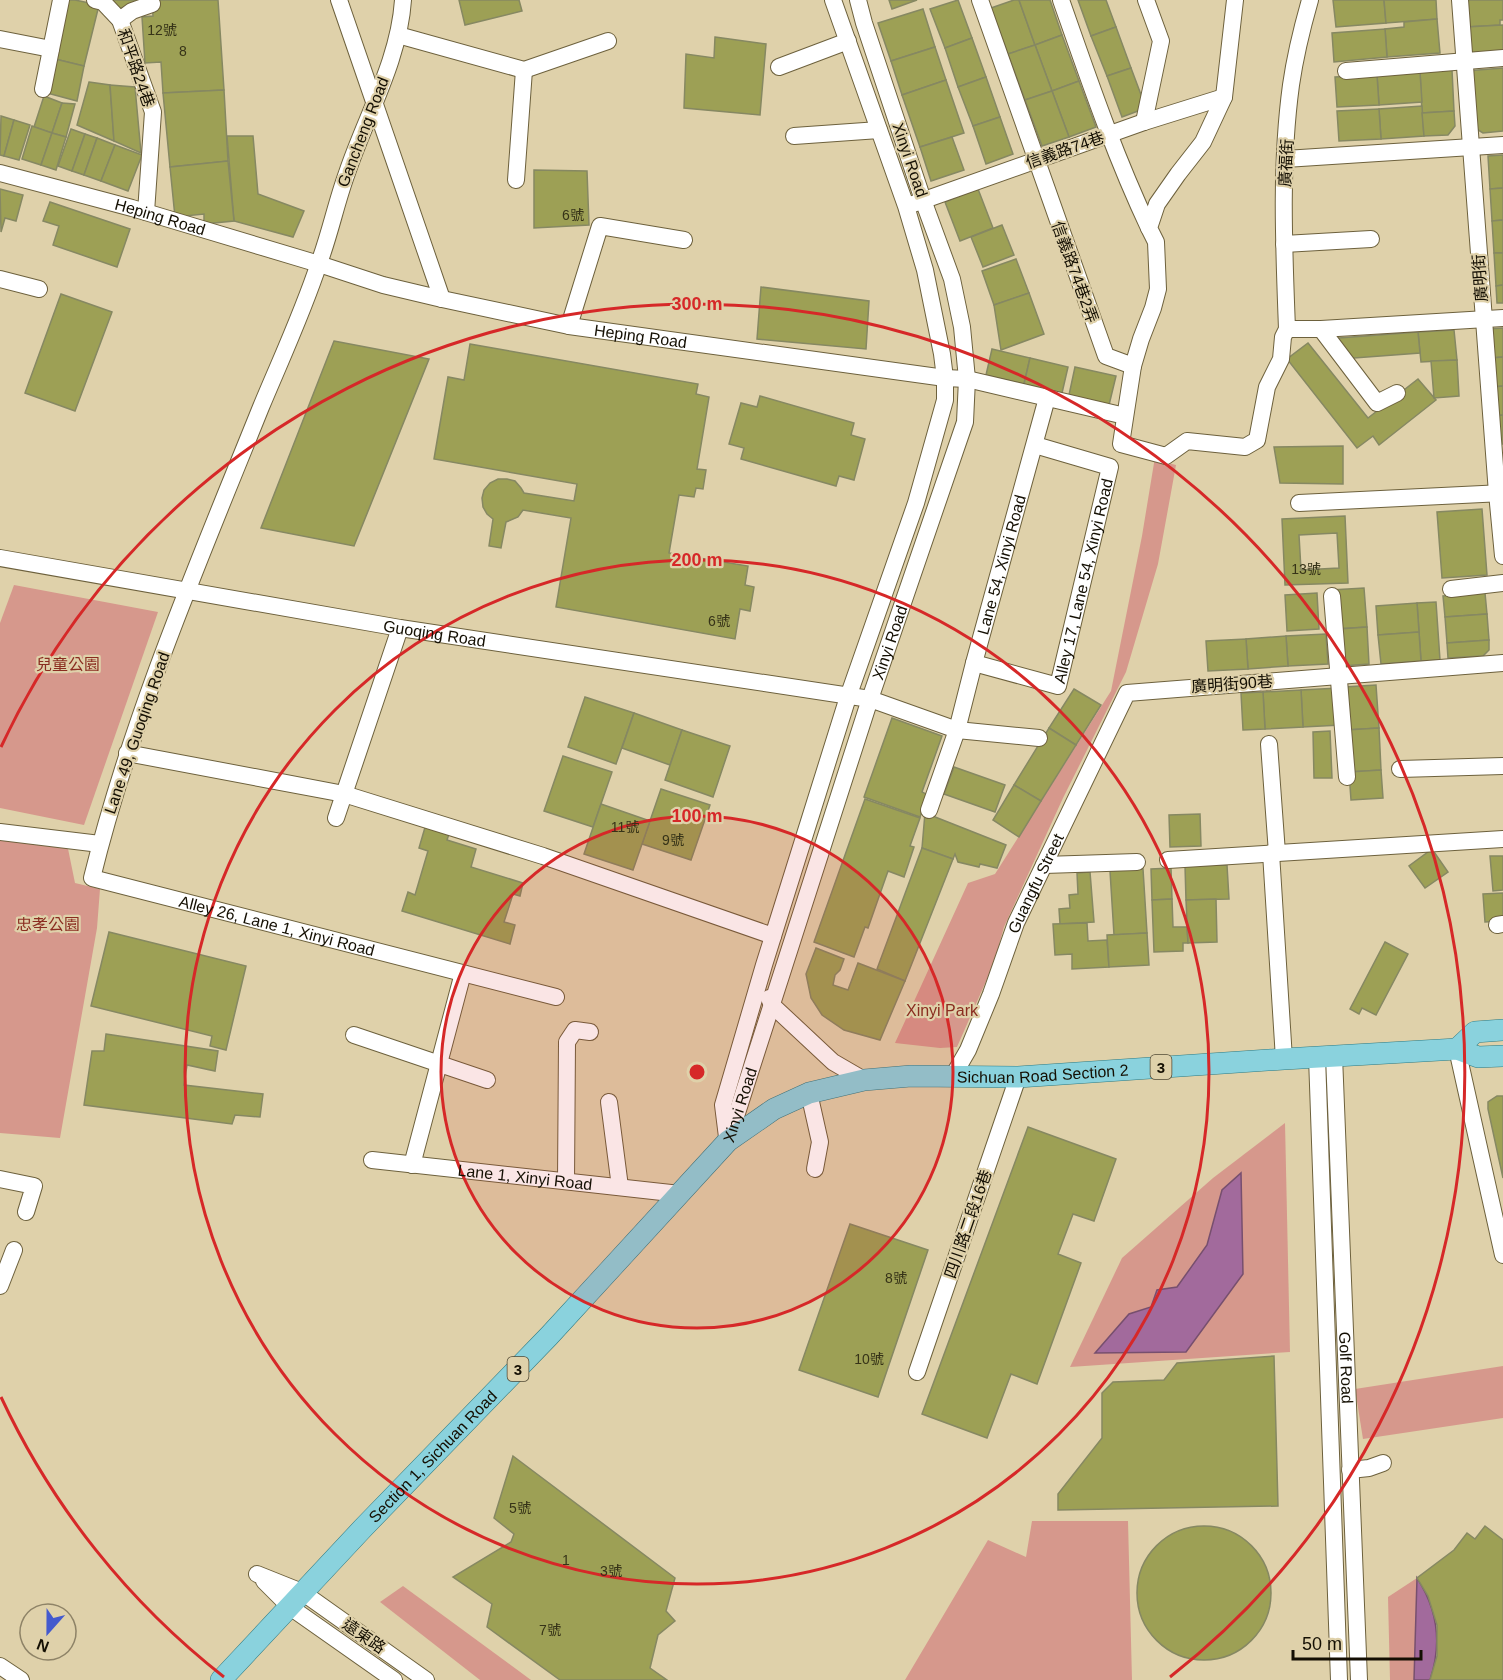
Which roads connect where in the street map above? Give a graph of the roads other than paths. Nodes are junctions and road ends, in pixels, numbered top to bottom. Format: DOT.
graph roads {
  1 [pos="61,0"];
  2 [pos="339,0"];
  3 [pos="403,0"];
  4 [pos="833,0"];
  5 [pos="858,0"];
  6 [pos="980,0"];
  7 [pos="1061,0"];
  8 [pos="1146,0"];
  9 [pos="1235,0"];
  10 [pos="1310,0"];
  11 [pos="1460,0"];
  12 [pos="99,1"];
  13 [pos="152,4"];
  14 [pos="120,20"];
  15 [pos="398,35"];
  16 [pos="0,39"];
  17 [pos="608,41"];
  18 [pos="848,41"];
  19 [pos="51,49"];
  20 [pos="1503,58"];
  21 [pos="1464,60"];
  22 [pos="778,67"];
  23 [pos="524,70"];
  24 [pos="1346,71"];
  25 [pos="43,89"];
  26 [pos="1224,97"];
  27 [pos="374,104"];
  28 [pos="1144,122"];
  29 [pos="879,130"];
  30 [pos="1109,134"];
  31 [pos="794,136"];
  32 [pos="1503,145"];
  33 [pos="1470,147"];
  34 [pos="1285,159"];
  35 [pos="1035,160"];
  36 [pos="0,173"];
  37 [pos="516,180"];
  38 [pos="923,200"];
  39 [pos="906,206"];
  40 [pos="146,212"];
  41 [pos="1149,228"];
  42 [pos="1371,239"];
  43 [pos="684,240"];
  44 [pos="1284,244"];
  45 [pos="319,264"];
  46 [pos="0,279"];
  47 [pos="39,289"];
  48 [pos="442,298"];
  49 [pos="1503,318"];
  50 [pos="1484,320"];
  51 [pos="569,326"];
  52 [pos="1287,329"];
  53 [pos="1321,329"];
  54 [pos="1133,366"];
  55 [pos="945,378"];
  56 [pos="967,379"];
  57 [pos="1397,393"];
  58 [pos="1047,398"];
  59 [pos="1125,416"];
  60 [pos="1035,445"];
  61 [pos="1500,493"];
  62 [pos="1299,504"];
  63 [pos="1503,556"];
  64 [pos="0,558"];
  65 [pos="1503,583"];
  66 [pos="1451,589"];
  67 [pos="187,590"];
  68 [pos="1332,596"];
  69 [pos="400,628"];
  70 [pos="974,663"];
  71 [pos="1503,663"];
  72 [pos="1337,676"];
  73 [pos="1127,693"];
  74 [pos="848,697"];
  75 [pos="870,699"];
  76 [pos="957,730"];
  77 [pos="1039,738"];
  78 [pos="1269,744"];
  79 [pos="128,753"];
  80 [pos="1503,765"];
  81 [pos="1401,769"];
  82 [pos="1347,777"];
  83 [pos="344,794"];
  84 [pos="928,810"];
  85 [pos="336,819"];
  86 [pos="0,832"];
  87 [pos="1503,839"];
  88 [pos="100,844"];
  89 [pos="1274,853"];
  90 [pos="1168,860"];
  91 [pos="1137,862"];
  92 [pos="1044,865"];
  93 [pos="92,878"];
  94 [pos="773,936"];
  95 [pos="764,965"];
  96 [pos="463,974"];
  97 [pos="556,998"];
  98 [pos="772,1005"];
  99 [pos="1503,1030"];
  100 [pos="590,1032"];
  101 [pos="354,1035"];
  102 [pos="1457,1049"];
  103 [pos="1503,1056"];
  104 [pos="1325,1057"];
  105 [pos="1284,1059"];
  106 [pos="439,1064"];
  107 [pos="953,1076"];
  108 [pos="1018,1077"];
  109 [pos="488,1080"];
  110 [pos="864,1080"];
  111 [pos="809,1093"];
  112 [pos="609,1102"];
  113 [pos="774,1109"];
  114 [pos="728,1141"];
  115 [pos="372,1160"];
  116 [pos="412,1165"];
  117 [pos="815,1169"];
  118 [pos="0,1179"];
  119 [pos="566,1182"];
  120 [pos="620,1187"];
  121 [pos="680,1194"];
  122 [pos="26,1212"];
  123 [pos="14,1250"];
  124 [pos="1503,1255"];
  125 [pos="0,1286"];
  126 [pos="917,1372"];
  127 [pos="1383,1463"];
  128 [pos="1350,1470"];
  129 [pos="296,1600"];
  130 [pos="0,1666"];
  131 [pos="21,1680"];
  132 [pos="221,1680"];
  133 [pos="394,1680"];
  134 [pos="426,1680"];
  135 [pos="1339,1680"];
  136 [pos="1359,1680"];
  1 -- 19 [label="street"];
  2 -- 27 [label="street"];
  3 -- 15 [label="street, Gancheng Road"];
  4 -- 18 [label="street, Xinyi Road"];
  5 -- 38 [label="street, Xinyi Road"];
  6 -- 35 [label="street, 信義路74巷2弄"];
  7 -- 30 [label="street"];
  8 -- 28 [label="street"];
  9 -- 26 [label="street"];
  10 -- 34 [label="street, 廣福街"];
  11 -- 21 [label="street, 廣明街"];
  12 -- 14 [label="street, 和平路24巷"];
  13 -- 14 [label="street"];
  14 -- 40 [label="street, 和平路24巷"];
  15 -- 23 [label="street"];
  15 -- 27 [label="street, Gancheng Road"];
  16 -- 19 [label="street"];
  17 -- 23 [label="street"];
  18 -- 22 [label="street"];
  18 -- 29 [label="street, Xinyi Road"];
  19 -- 25 [label="street"];
  20 -- 21 [label="street"];
  21 -- 24 [label="street"];
  21 -- 33 [label="street, 廣明街"];
  23 -- 37 [label="street"];
  26 -- 28 [label="street, 信義路74巷"];
  26 -- 41 [label="street"];
  27 -- 45 [label="street, Gancheng Road"];
  27 -- 48 [label="street"];
  28 -- 30 [label="street, 信義路74巷"];
  29 -- 31 [label="street"];
  29 -- 39 [label="street, Xinyi Road"];
  30 -- 35 [label="street, 信義路74巷"];
  30 -- 41 [label="street"];
  32 -- 33 [label="street"];
  33 -- 34 [label="street"];
  33 -- 50 [label="street, 廣明街"];
  34 -- 44 [label="street, 廣福街"];
  35 -- 38 [label="street, 信義路74巷"];
  35 -- 54 [label="street, 信義路74巷2弄"];
  36 -- 40 [label="street, Heping Road"];
  38 -- 39 [label="street, 信義路74巷"];
  38 -- 56 [label="street, Xinyi Road"];
  39 -- 55 [label="street, Xinyi Road"];
  40 -- 45 [label="street, Heping Road"];
  41 -- 54 [label="street"];
  42 -- 44 [label="street"];
  43 -- 51 [label="street"];
  44 -- 52 [label="street, 廣福街"];
  45 -- 48 [label="street, Heping Road"];
  45 -- 67 [label="street"];
  46 -- 47 [label="street"];
  48 -- 51 [label="street, Heping Road"];
  49 -- 50 [label="street"];
  50 -- 53 [label="street"];
  50 -- 61 [label="street, 廣明街"];
  51 -- 55 [label="street, Heping Road"];
  52 -- 53 [label="street"];
  52 -- 59 [label="street, 廣福街"];
  53 -- 57 [label="street"];
  54 -- 59 [label="street"];
  55 -- 56 [label="street, Heping Road"];
  55 -- 74 [label="street, Xinyi Road"];
  56 -- 58 [label="street"];
  56 -- 75 [label="street, Xinyi Road"];
  58 -- 59 [label="street"];
  58 -- 60 [label="street, Lane 54, Xinyi Road"];
  60 -- 70 [label="street, Lane 54, Xinyi Road"];
  60 -- 70 [label="street, Alley 17, Lane 54, Xinyi Road"];
  61 -- 62 [label="street"];
  61 -- 63 [label="street, 廣明街"];
  64 -- 67 [label="street, Guoqing Road"];
  65 -- 66 [label="street"];
  67 -- 69 [label="street, Guoqing Road"];
  67 -- 79 [label="street, Lane 49, Guoqing Road"];
  68 -- 72 [label="street"];
  69 -- 74 [label="street, Guoqing Road"];
  69 -- 83 [label="street"];
  70 -- 76 [label="street, Lane 54, Xinyi Road"];
  71 -- 72 [label="street, 廣明街90巷"];
  72 -- 73 [label="street, 廣明街90巷"];
  72 -- 82 [label="street"];
  73 -- 92 [label="street, Guangfu Street"];
  74 -- 75 [label="street, Guoqing Road"];
  74 -- 94 [label="street, Xinyi Road"];
  75 -- 76 [label="street, Guoqing Road"];
  75 -- 98 [label="street, Xinyi Road"];
  76 -- 77 [label="street, Guoqing Road"];
  76 -- 84 [label="street, Lane 54, Xinyi Road"];
  78 -- 89 [label="street"];
  79 -- 83 [label="street"];
  79 -- 88 [label="street, Lane 49, Guoqing Road"];
  80 -- 81 [label="street"];
  83 -- 85 [label="street"];
  83 -- 94 [label="street"];
  86 -- 88 [label="street"];
  87 -- 89 [label="street"];
  88 -- 93 [label="street, Lane 49, Guoqing Road"];
  89 -- 90 [label="street"];
  89 -- 105 [label="street"];
  91 -- 92 [label="street"];
  92 -- 107 [label="street, Guangfu Street"];
  93 -- 96 [label="street, Alley 26, Lane 1, Xinyi Road"];
  94 -- 95 [label="street, Xinyi Road"];
  95 -- 98 [label="street"];
  95 -- 114 [label="street, Xinyi Road"];
  96 -- 97 [label="street, Alley 26, Lane 1, Xinyi Road"];
  96 -- 106 [label="street"];
  98 -- 110 [label="street"];
  98 -- 114 [label="street, Xinyi Road"];
  99 -- 102 [label="main road"];
  100 -- 119 [label="street"];
  101 -- 106 [label="street"];
  102 -- 103 [label="main road, Sichuan Road Section 2 / 3"];
  102 -- 104 [label="main road, Sichuan Road Section 2 / 3"];
  102 -- 124 [label="street"];
  104 -- 105 [label="main road, Sichuan Road Section 2 / 3"];
  104 -- 128 [label="street, Golf Road"];
  104 -- 135 [label="street, Golf Road"];
  105 -- 108 [label="main road, Sichuan Road Section 2 / 3"];
  106 -- 109 [label="street"];
  106 -- 116 [label="street"];
  107 -- 108 [label="main road, Sichuan Road Section 2 / 3"];
  107 -- 110 [label="main road, Sichuan Road Section 2 / 3"];
  108 -- 126 [label="street, 四川路二段16巷"];
  110 -- 111 [label="main road, Sichuan Road Section 2 / 3"];
  111 -- 113 [label="main road, Sichuan Road Section 2 / 3"];
  111 -- 117 [label="street"];
  112 -- 120 [label="street"];
  113 -- 114 [label="main road, Section 1, Sichuan Road / 3"];
  114 -- 121 [label="main road, Section 1, Sichuan Road / 3"];
  115 -- 116 [label="street, Lane 1, Xinyi Road"];
  116 -- 119 [label="street, Lane 1, Xinyi Road"];
  118 -- 122 [label="street"];
  119 -- 120 [label="street, Lane 1, Xinyi Road"];
  120 -- 121 [label="street, Lane 1, Xinyi Road"];
  121 -- 129 [label="main road, Section 1, Sichuan Road / 3"];
  123 -- 125 [label="street"];
  127 -- 128 [label="street"];
  128 -- 136 [label="street, Golf Road"];
  129 -- 132 [label="main road, Section 1, Sichuan Road / 3"];
  129 -- 133 [label="street, 遠東路"];
  129 -- 134 [label="street, 遠東路"];
  130 -- 131 [label="street"];
}
